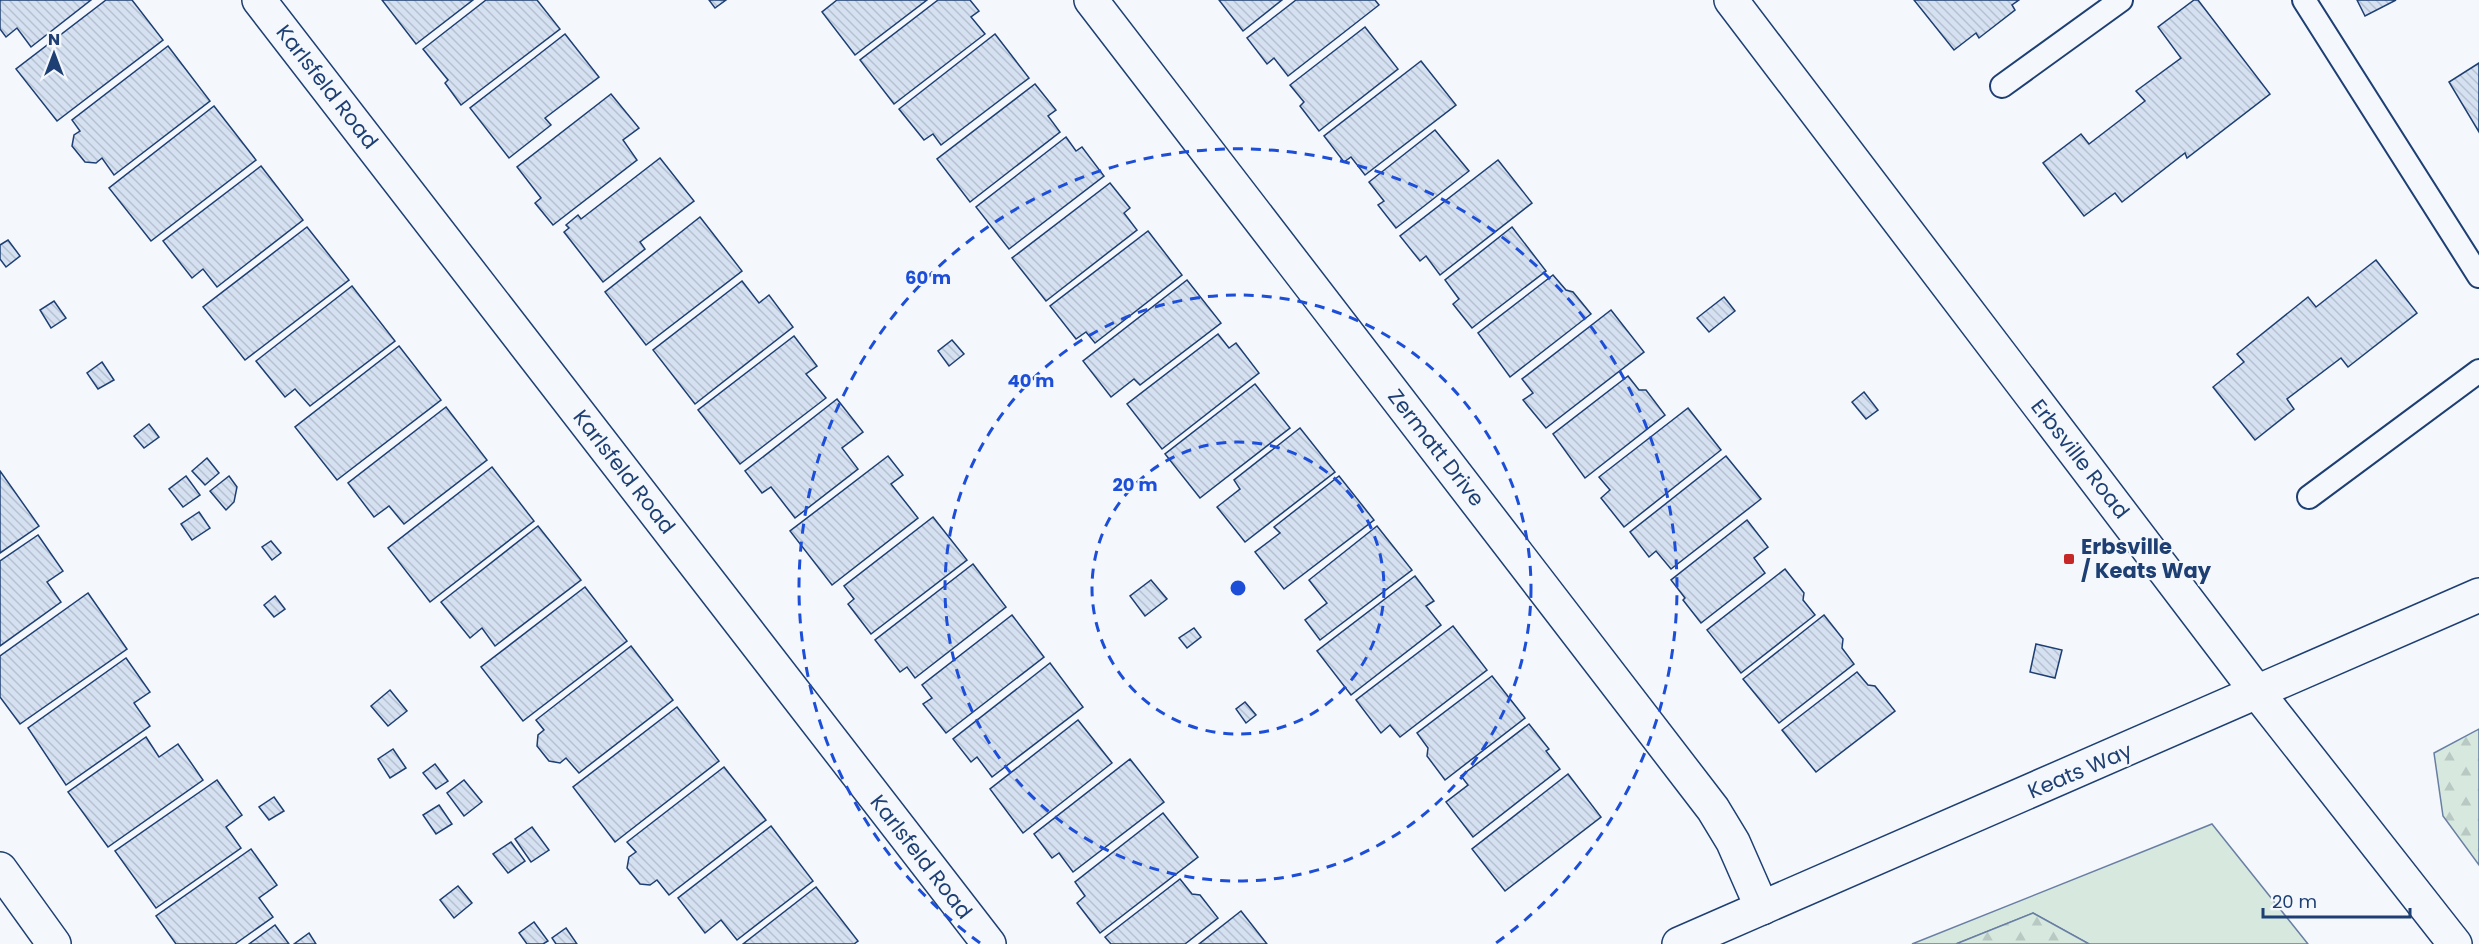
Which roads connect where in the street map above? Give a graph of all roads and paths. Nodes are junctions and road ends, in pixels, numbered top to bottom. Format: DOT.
graph roads {
  1 [pos="260,0"];
  2 [pos="1091,0"];
  3 [pos="1731,0"];
  4 [pos="2121,0"];
  5 [pos="2304,0"];
  6 [pos="2002,86"];
  7 [pos="2479,276"];
  8 [pos="2479,371"];
  9 [pos="2309,497"];
  10 [pos="2479,595"];
  11 [pos="2257,692"];
  12 [pos="0,868"];
  13 [pos="1762,908"];
  14 [pos="54,944"];
  15 [pos="988,944"];
  16 [pos="1679,944"];
  17 [pos="2455,944"];
  1 -- 15 [label="street, Karlsfeld Road"];
  2 -- 13 [label="street, Zermatt Drive"];
  3 -- 11 [label="street, Erbsville Road"];
  4 -- 6 [label="lane"];
  5 -- 7 [label="lane"];
  8 -- 9 [label="lane"];
  10 -- 11 [label="street, Keats Way"];
  11 -- 13 [label="street, Keats Way"];
  11 -- 17 [label="street, Erbsville Road"];
  12 -- 14 [label="street"];
  13 -- 16 [label="street, Keats Way"];
}
